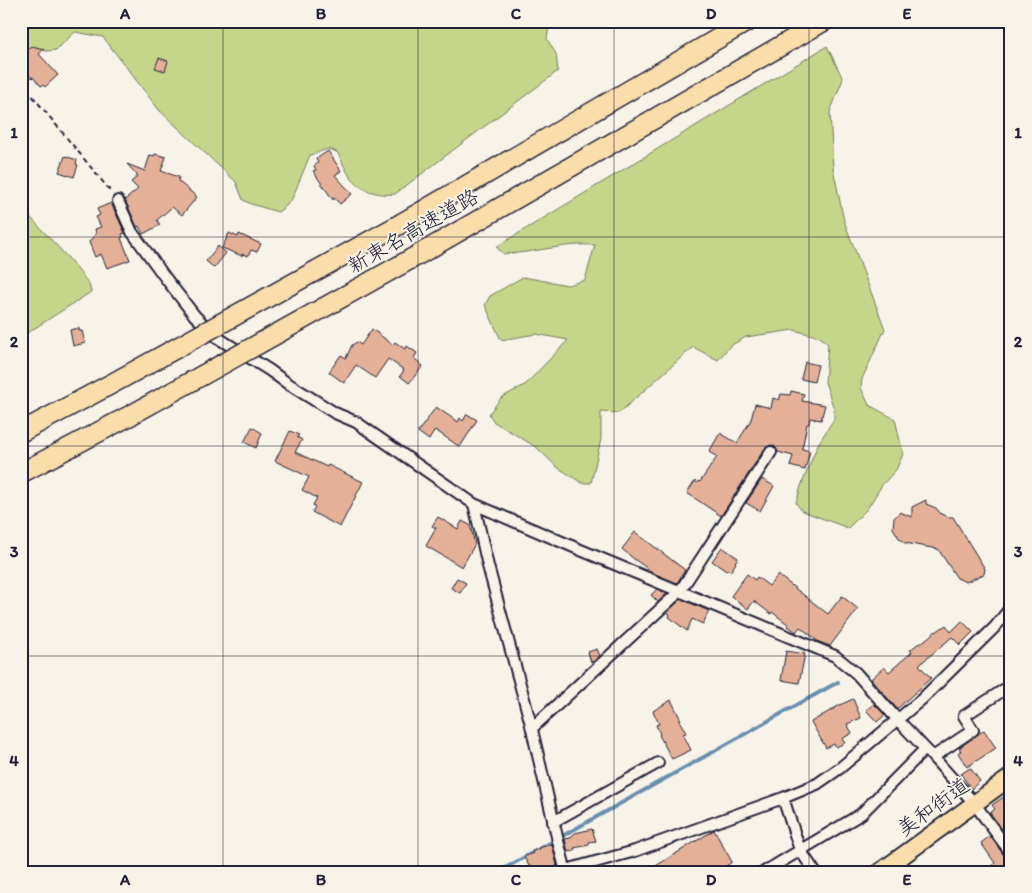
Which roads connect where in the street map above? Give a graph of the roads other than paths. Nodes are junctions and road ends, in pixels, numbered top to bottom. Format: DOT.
graph roads {
  1 [pos="748,21"];
  2 [pos="824,21"];
  3 [pos="118,201"];
  4 [pos="21,432"];
  5 [pos="771,452"];
  6 [pos="21,473"];
  7 [pos="474,504"];
  8 [pos="680,591"];
  9 [pos="1011,607"];
  10 [pos="1011,685"];
  11 [pos="897,719"];
  12 [pos="532,728"];
  13 [pos="925,749"];
  14 [pos="933,757"];
  15 [pos="658,763"];
  16 [pos="1011,777"];
  17 [pos="783,798"];
  18 [pos="974,803"];
  19 [pos="553,822"];
  20 [pos="800,850"];
  21 [pos="1011,853"];
  22 [pos="563,871"];
  23 [pos="764,872"];
  24 [pos="815,872"];
  25 [pos="880,872"];
  1 -- 4 [label="highway, 新東名高速道路, bridge"];
  2 -- 6 [label="highway, 新東名高速道路, bridge"];
  3 -- 7 [label="street"];
  5 -- 8 [label="street"];
  7 -- 8 [label="street"];
  7 -- 12 [label="street"];
  8 -- 11 [label="street"];
  8 -- 12 [label="street"];
  9 -- 11 [label="street"];
  10 -- 14 [label="street"];
  11 -- 13 [label="street"];
  11 -- 17 [label="street"];
  12 -- 19 [label="street"];
  13 -- 14 [label="street"];
  13 -- 20 [label="street"];
  14 -- 18 [label="street"];
  15 -- 19 [label="street"];
  16 -- 18 [label="main road, 美和街道"];
  17 -- 20 [label="street"];
  17 -- 22 [label="street"];
  18 -- 21 [label="street"];
  18 -- 25 [label="main road, 美和街道"];
  19 -- 22 [label="street"];
  20 -- 23 [label="street"];
  20 -- 24 [label="street"];
}
